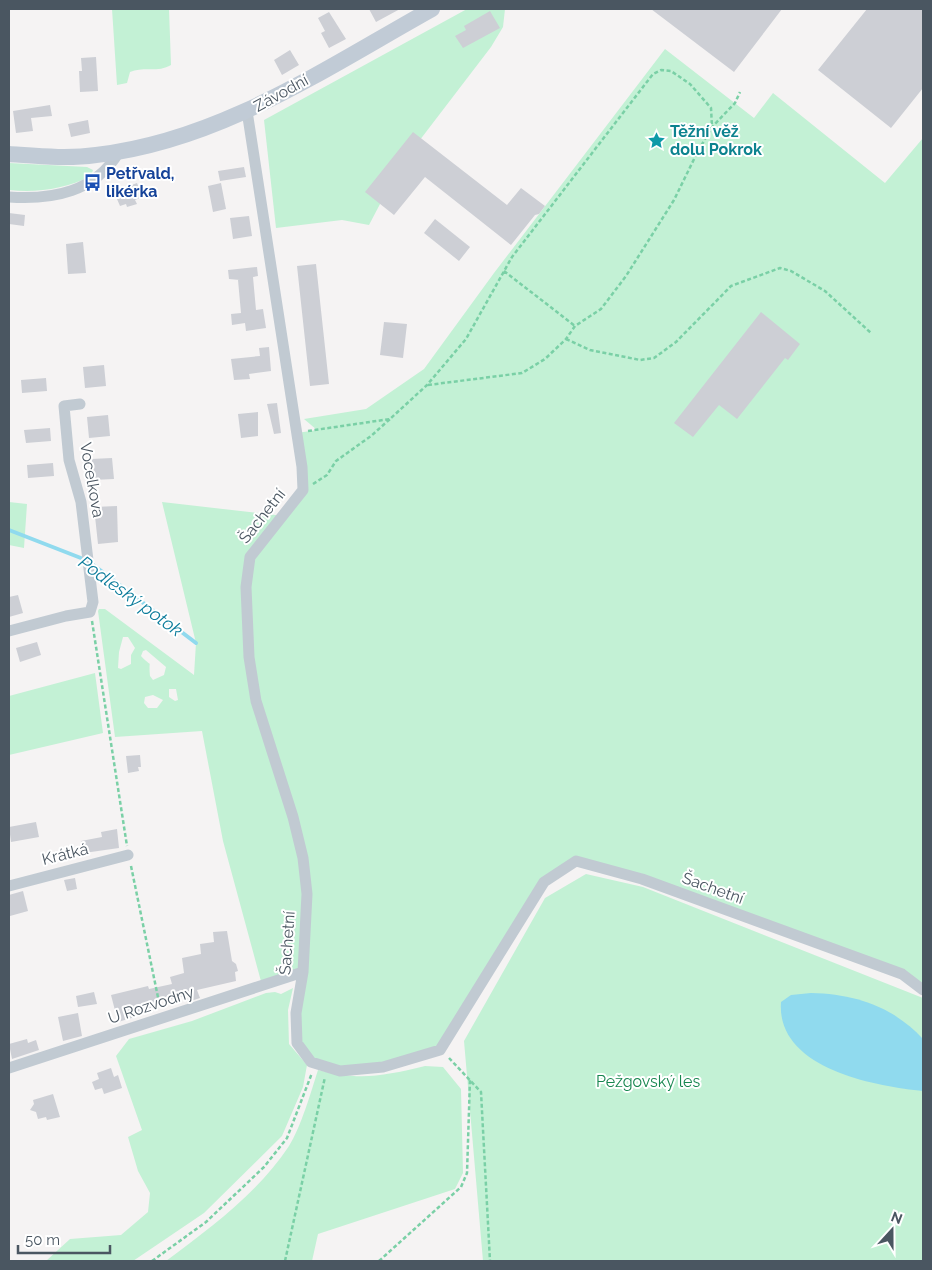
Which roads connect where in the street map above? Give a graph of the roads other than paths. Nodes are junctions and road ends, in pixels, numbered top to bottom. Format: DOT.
graph roads {
  1 [pos="432,9"];
  2 [pos="247,111"];
  3 [pos="119,152"];
  4 [pos="9,154"];
  5 [pos="9,197"];
  6 [pos="80,404"];
  7 [pos="9,631"];
  8 [pos="128,855"];
  9 [pos="9,886"];
  10 [pos="303,972"];
  11 [pos="923,990"];
  12 [pos="9,1068"];
  1 -- 2 [label="street, Závodní"];
  2 -- 3 [label="street, Závodní"];
  2 -- 10 [label="street, Šachetní"];
  3 -- 4 [label="street, Závodní"];
  3 -- 5 [label="street"];
  6 -- 7 [label="street, Vocelkova"];
  8 -- 9 [label="street, Krátká"];
  10 -- 11 [label="street, Šachetní"];
  10 -- 12 [label="street, U Rozvodny"];
}
